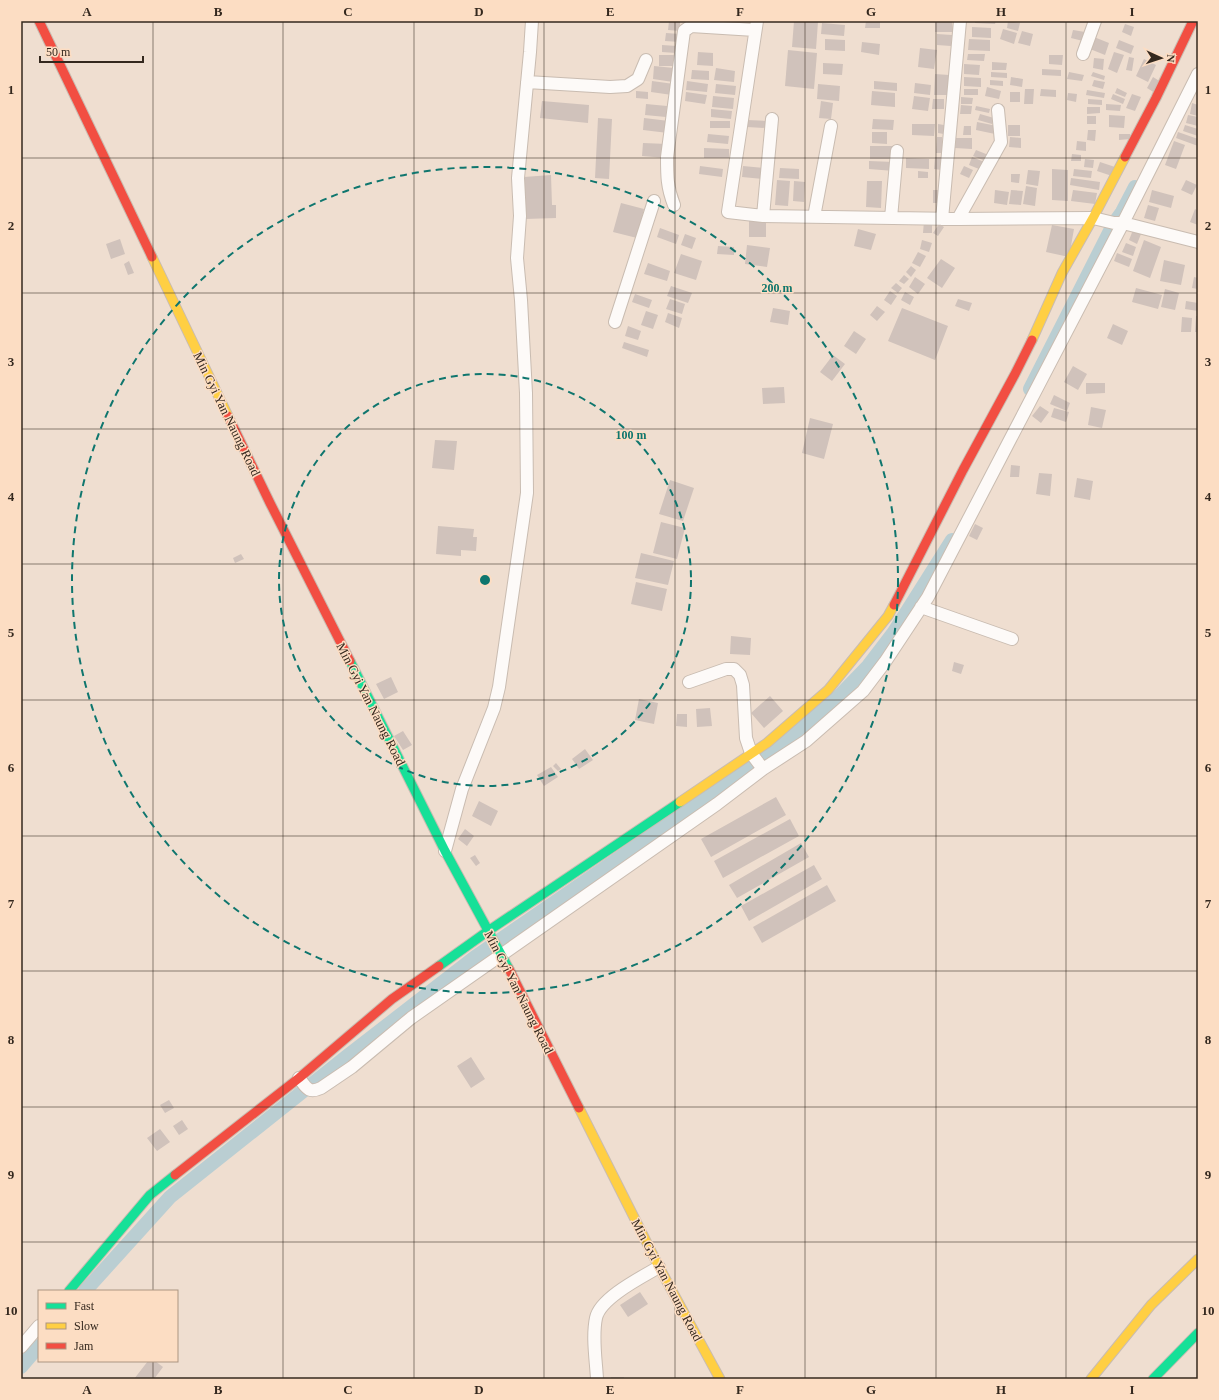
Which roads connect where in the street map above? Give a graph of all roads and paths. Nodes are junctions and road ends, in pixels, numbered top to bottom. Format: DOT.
graph roads {
  1 [pos="39,21"];
  2 [pos="532,21"];
  3 [pos="960,21"];
  4 [pos="1095,21"];
  5 [pos="1193,21"];
  6 [pos="756,26"];
  7 [pos="1083,54"];
  8 [pos="646,60"];
  9 [pos="1198,74"];
  10 [pos="527,82"];
  11 [pos="998,110"];
  12 [pos="772,119"];
  13 [pos="831,126"];
  14 [pos="897,151"];
  15 [pos="654,201"];
  16 [pos="674,205"];
  17 [pos="763,216"];
  18 [pos="814,217"];
  19 [pos="891,218"];
  20 [pos="1093,218"];
  21 [pos="942,219"];
  22 [pos="958,219"];
  23 [pos="1123,223"];
  24 [pos="1198,242"];
  25 [pos="615,322"];
  26 [pos="921,607"];
  27 [pos="1012,639"];
  28 [pos="689,682"];
  29 [pos="757,761"];
  30 [pos="446,851"];
  31 [pos="490,934"];
  32 [pos="499,952"];
  33 [pos="303,1083"];
  34 [pos="1198,1259"];
  35 [pos="659,1267"];
  36 [pos="70,1290"];
  37 [pos="38,1327"];
  38 [pos="1198,1333"];
  39 [pos="21,1347"];
  40 [pos="1158,1376"];
  41 [pos="598,1379"];
  42 [pos="720,1379"];
  43 [pos="1090,1379"];
  1 -- 30 [label="main road, Min Gyi Yan Naung Road"];
  2 -- 10 [label="street"];
  3 -- 21 [label="street"];
  4 -- 7 [label="street"];
  5 -- 20 [label="main road"];
  6 -- 16 [label="street"];
  6 -- 17 [label="street"];
  8 -- 10 [label="street"];
  9 -- 23 [label="street"];
  10 -- 30 [label="street"];
  11 -- 22 [label="street"];
  12 -- 17 [label="street"];
  13 -- 18 [label="street"];
  14 -- 19 [label="street"];
  15 -- 25 [label="street"];
  17 -- 18 [label="street"];
  18 -- 19 [label="street"];
  19 -- 21 [label="street"];
  20 -- 22 [label="street"];
  20 -- 23 [label="street"];
  20 -- 29 [label="main road"];
  21 -- 22 [label="street"];
  23 -- 24 [label="street"];
  23 -- 26 [label="street"];
  26 -- 27 [label="street"];
  26 -- 29 [label="street"];
  28 -- 29 [label="street"];
  29 -- 31 [label="main road"];
  29 -- 32 [label="street"];
  30 -- 31 [label="main road, Min Gyi Yan Naung Road"];
  31 -- 32 [label="main road, Min Gyi Yan Naung Road"];
  31 -- 33 [label="main road"];
  32 -- 33 [label="street"];
  32 -- 35 [label="main road, Min Gyi Yan Naung Road"];
  33 -- 36 [label="main road"];
  34 -- 43 [label="main road"];
  35 -- 41 [label="street"];
  35 -- 42 [label="main road, Min Gyi Yan Naung Road"];
  37 -- 39 [label="street"];
  38 -- 40 [label="main road"];
}
